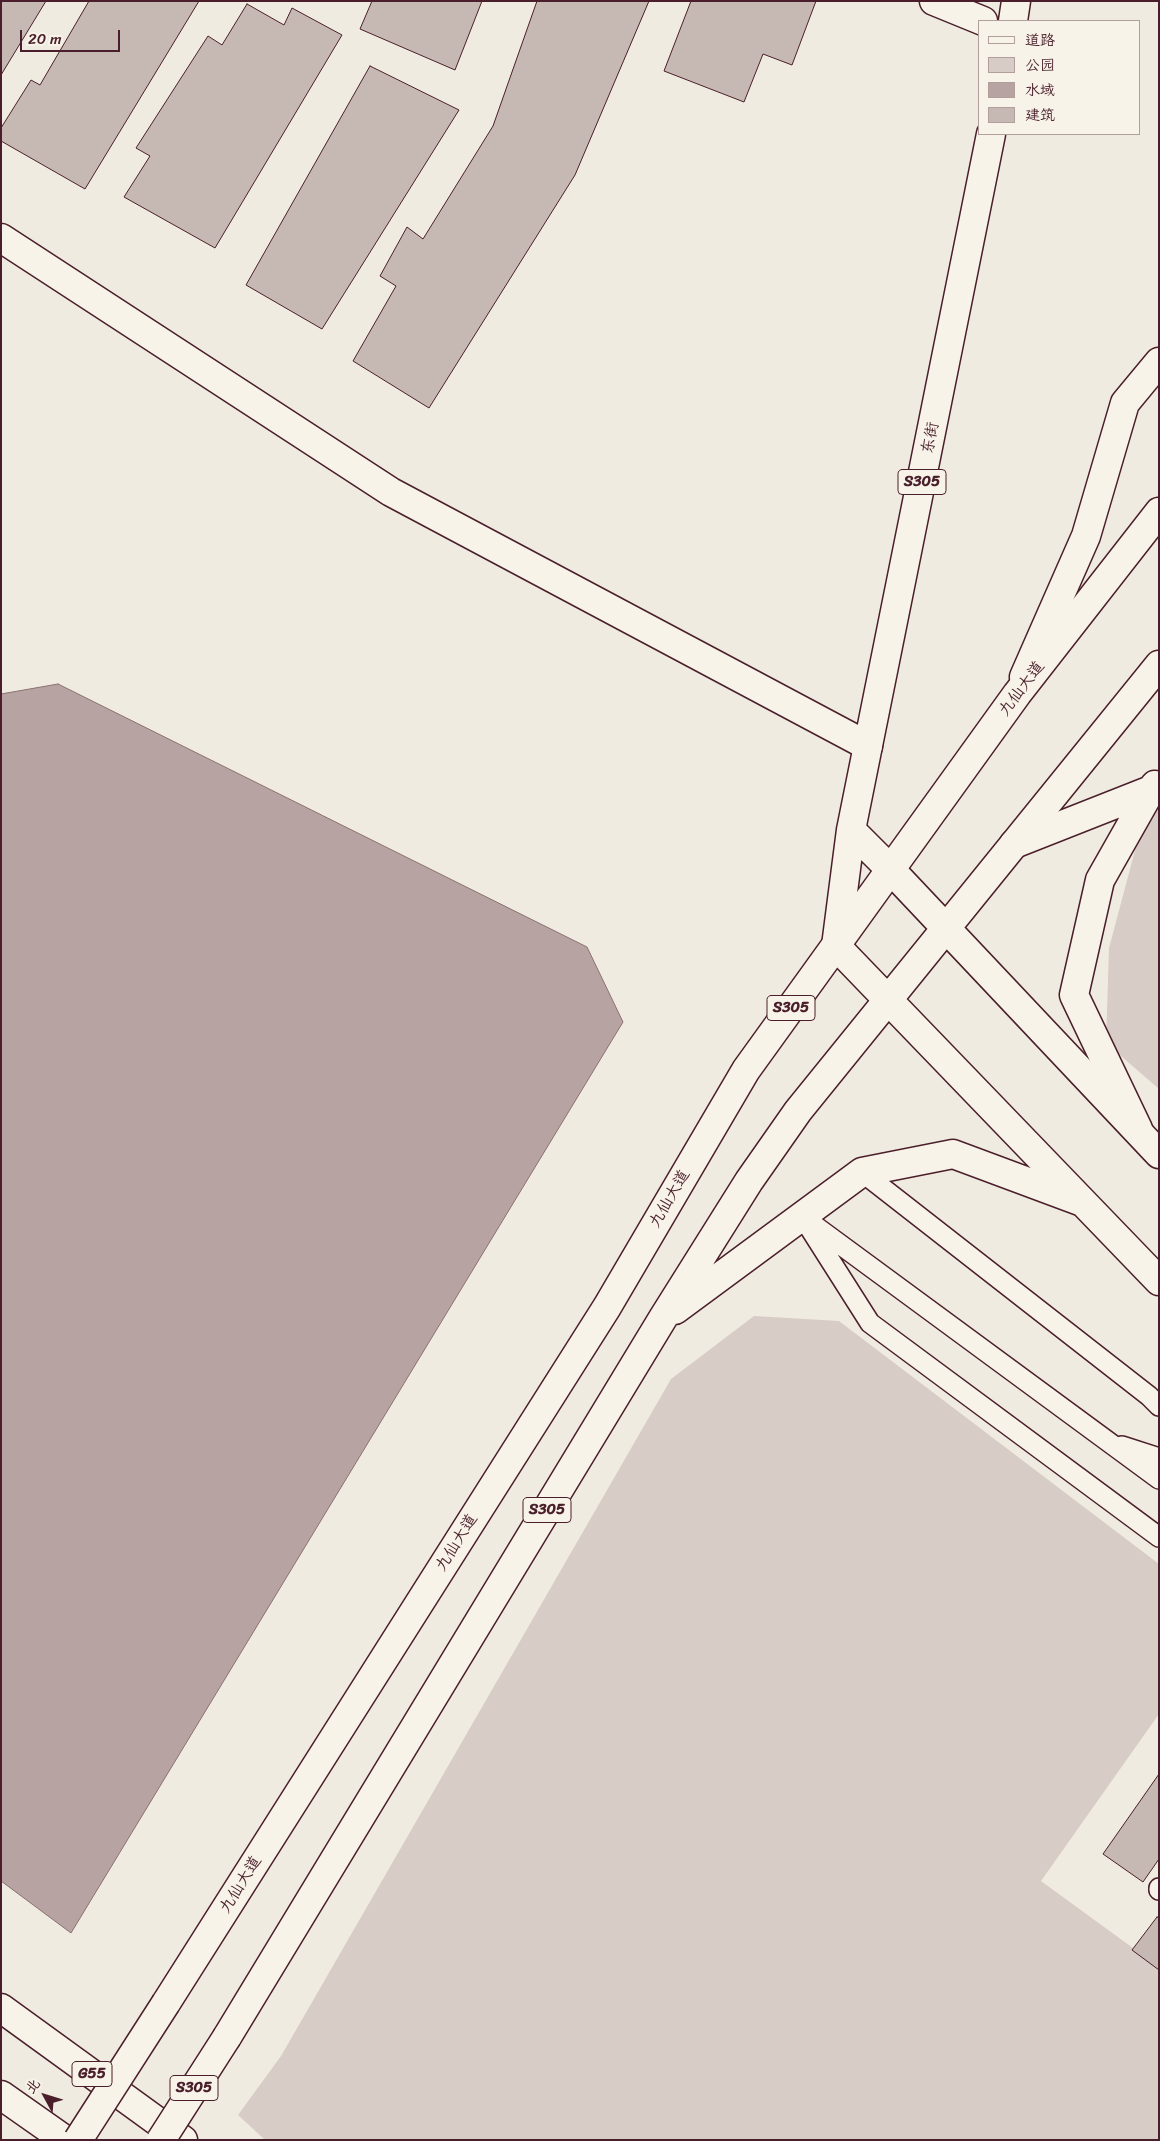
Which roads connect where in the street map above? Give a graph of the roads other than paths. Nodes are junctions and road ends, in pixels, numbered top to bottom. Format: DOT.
graph roads {
  1 [pos="934,1"];
  2 [pos="1016,1"];
  3 [pos="981,20"];
  4 [pos="1013,20"];
  5 [pos="991,135"];
  6 [pos="1,238"];
  7 [pos="1159,362"];
  8 [pos="1159,512"];
  9 [pos="1159,665"];
  10 [pos="1016,694"];
  11 [pos="868,746"];
  12 [pos="1155,785"];
  13 [pos="851,830"];
  14 [pos="1014,844"];
  15 [pos="891,870"];
  16 [pos="946,928"];
  17 [pos="836,946"];
  18 [pos="889,1000"];
  19 [pos="1150,1146"];
  20 [pos="862,1172"];
  21 [pos="1082,1202"];
  22 [pos="802,1216"];
  23 [pos="1159,1281"];
  24 [pos="663,1318"];
  25 [pos="1159,1406"];
  26 [pos="1107,1441"];
  27 [pos="1159,1458"];
  28 [pos="1159,1479"];
  29 [pos="1159,1537"];
  30 [pos="1,2008"];
  31 [pos="1,2095"];
  32 [pos="66,2140"];
  33 [pos="78,2140"];
  34 [pos="161,2140"];
  35 [pos="183,2140"];
  1 -- 3 [label="main road"];
  2 -- 4 [label="main road"];
  5 -- 11 [label="main road, 东街 / S305"];
  6 -- 11 [label="main road"];
  7 -- 10 [label="main road"];
  8 -- 10 [label="main road, 九仙大道 / S305"];
  9 -- 14 [label="main road, S305"];
  10 -- 15 [label="main road, 九仙大道 / S305"];
  11 -- 13 [label="main road, 东街 / S305"];
  12 -- 14 [label="main road"];
  12 -- 19 [label="main road"];
  13 -- 15 [label="main road"];
  13 -- 17 [label="main road, S305"];
  14 -- 16 [label="main road, S305"];
  15 -- 16 [label="main road"];
  15 -- 17 [label="main road, S305"];
  16 -- 18 [label="main road, S305"];
  16 -- 19 [label="main road"];
  17 -- 18 [label="main road"];
  17 -- 33 [label="main road, 九仙大道 / S305, bridge"];
  18 -- 21 [label="main road"];
  18 -- 24 [label="main road, S305"];
  20 -- 21 [label="main road"];
  20 -- 22 [label="main road"];
  20 -- 25 [label="lane"];
  21 -- 23 [label="main road"];
  22 -- 24 [label="main road"];
  22 -- 26 [label="lane"];
  22 -- 29 [label="lane"];
  24 -- 34 [label="main road, S305, bridge"];
  26 -- 27 [label="lane"];
  26 -- 28 [label="lane"];
  30 -- 35 [label="main road, G55"];
  31 -- 32 [label="main road"];
}
